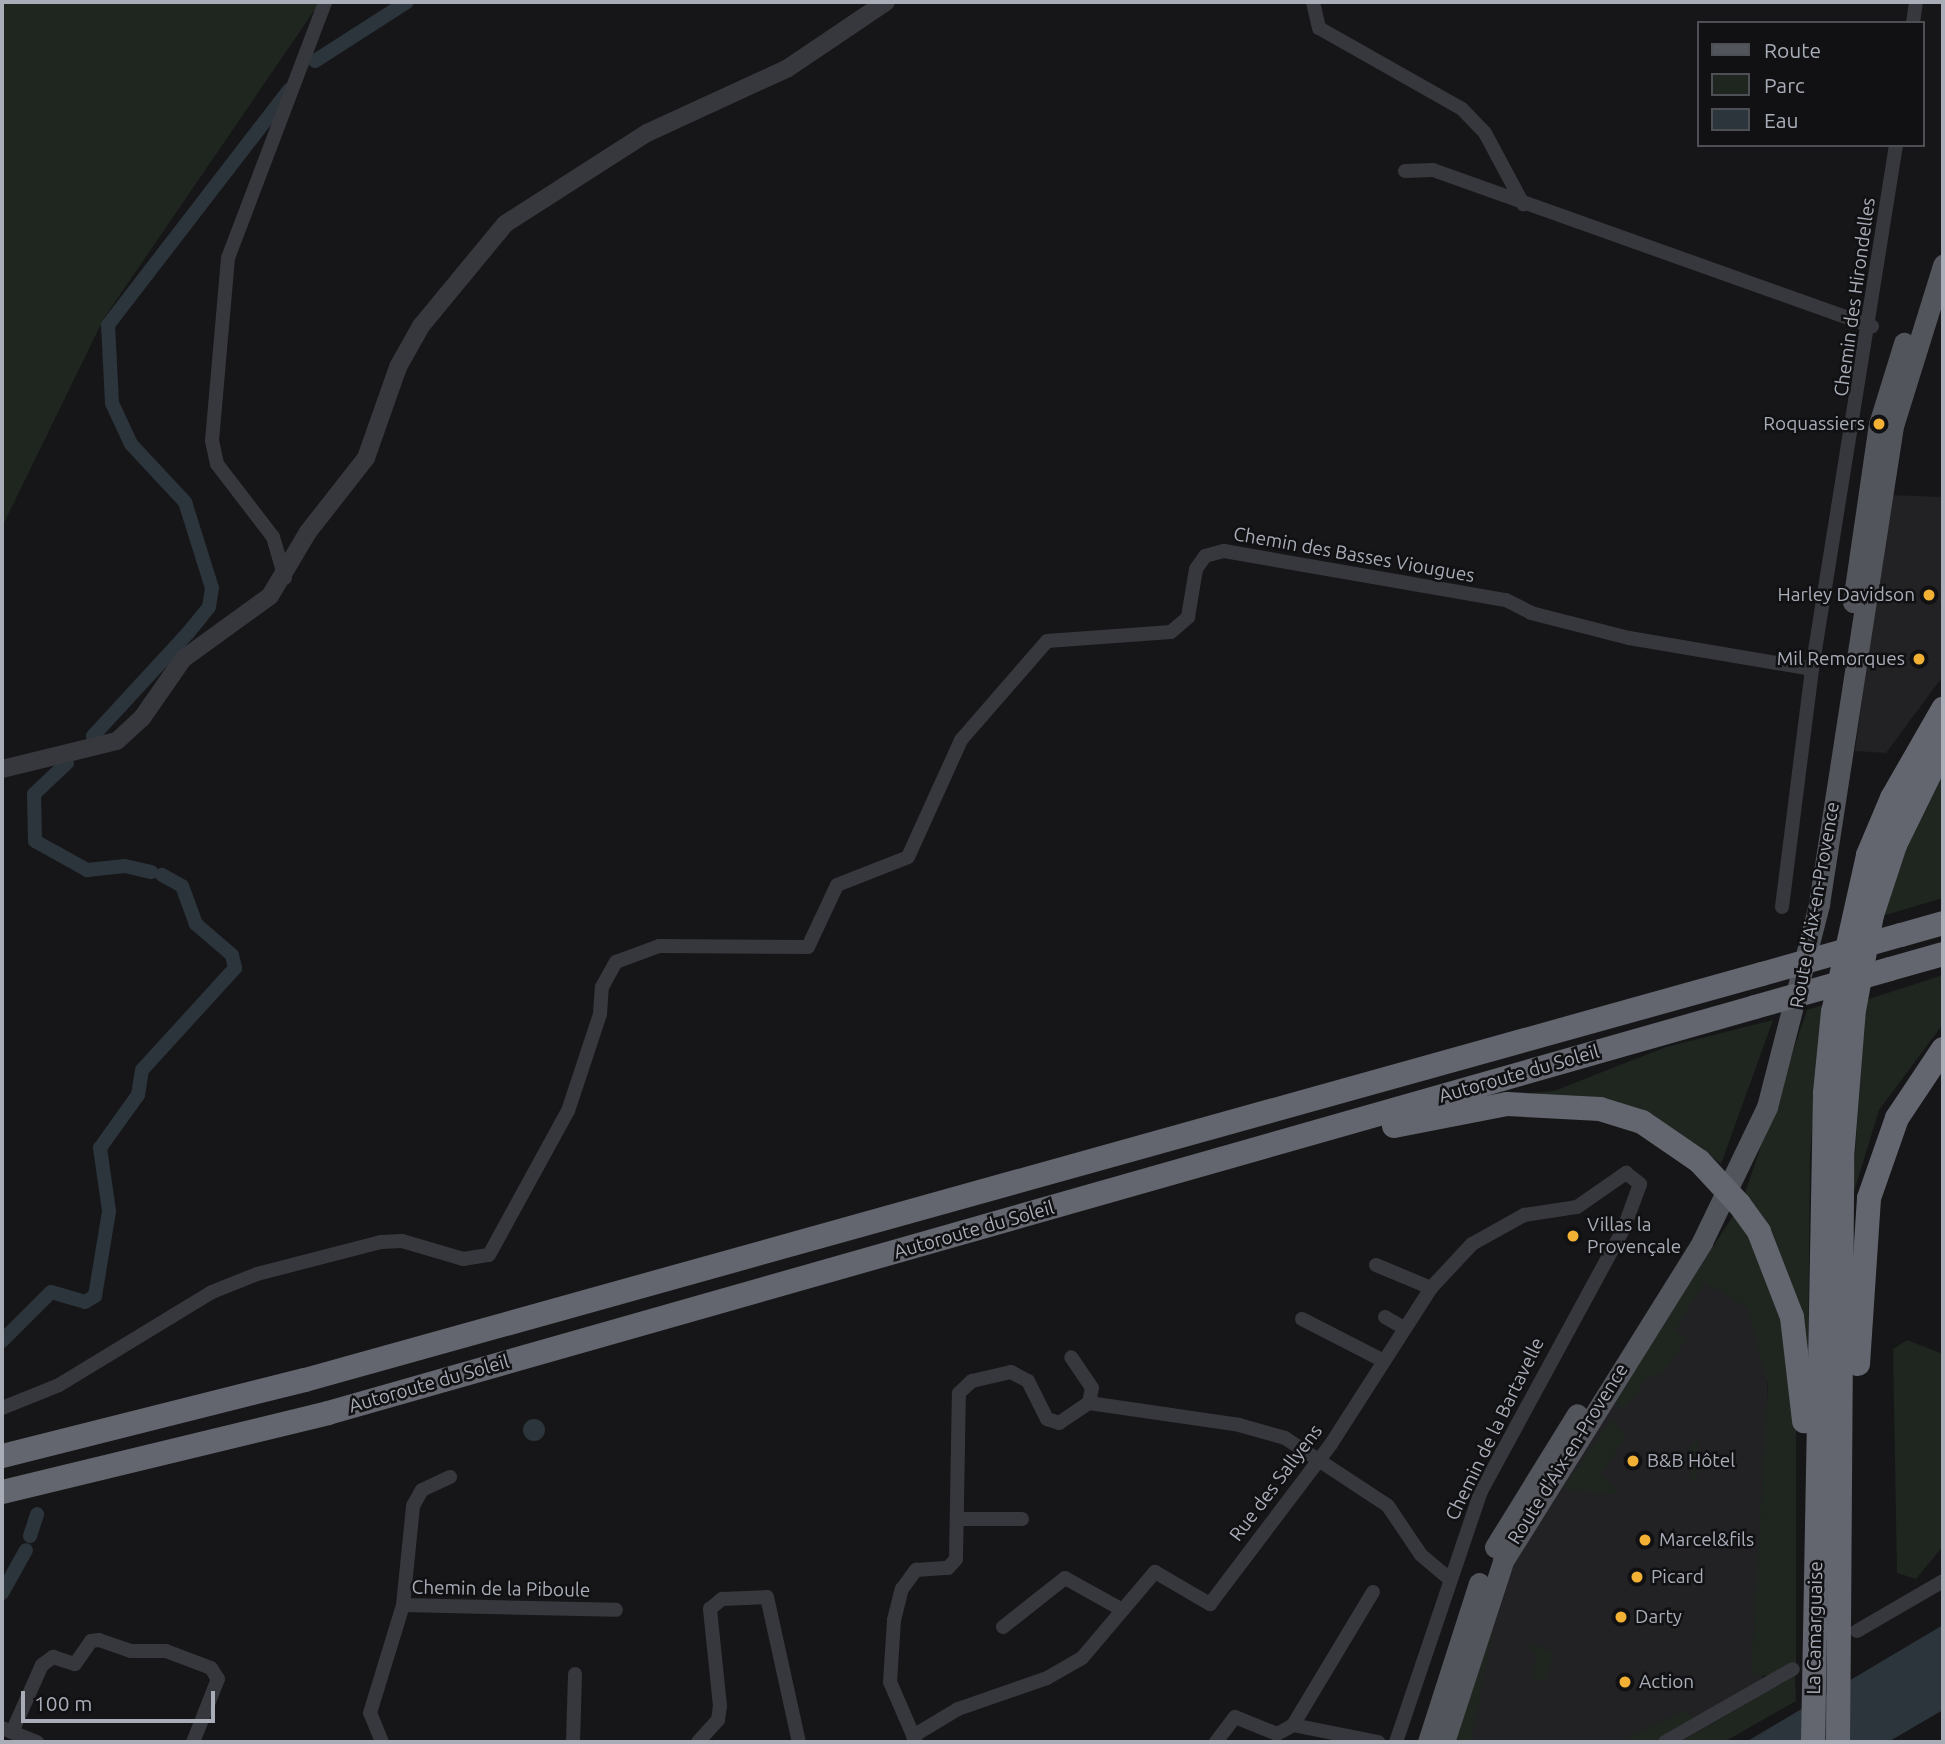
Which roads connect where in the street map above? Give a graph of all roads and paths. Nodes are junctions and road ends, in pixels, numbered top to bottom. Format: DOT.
graph roads {
  1 [pos="325,2"];
  2 [pos="886,2"];
  3 [pos="1313,2"];
  4 [pos="1916,2"];
  5 [pos="1913,21"];
  6 [pos="1896,147"];
  7 [pos="1405,171"];
  8 [pos="1523,204"];
  9 [pos="1943,263"];
  10 [pos="1872,327"];
  11 [pos="1843,495"];
  12 [pos="1866,499"];
  13 [pos="285,578"];
  14 [pos="1812,669"];
  15 [pos="1943,709"];
  16 [pos="1842,740"];
  17 [pos="1943,747"];
  18 [pos="2,769"];
  19 [pos="1782,906"];
  20 [pos="1943,923"];
  21 [pos="1943,954"];
  22 [pos="1943,1049"];
  23 [pos="1640,1184"];
  24 [pos="1131,1185"];
  25 [pos="1376,1265"];
  26 [pos="1431,1288"];
  27 [pos="1385,1317"];
  28 [pos="1302,1319"];
  29 [pos="1404,1328"];
  30 [pos="1646,1328"];
  31 [pos="1071,1357"];
  32 [pos="1384,1361"];
  33 [pos="1089,1403"];
  34 [pos="2,1408"];
  35 [pos="2,1456"];
  36 [pos="1318,1458"];
  37 [pos="450,1477"];
  38 [pos="2,1492"];
  39 [pos="1811,1509"];
  40 [pos="960,1519"];
  41 [pos="1023,1519"];
  42 [pos="1840,1549"];
  43 [pos="1447,1577"];
  44 [pos="1943,1581"];
  45 [pos="1373,1592"];
  46 [pos="403,1605"];
  47 [pos="1121,1609"];
  48 [pos="616,1610"];
  49 [pos="1003,1627"];
  50 [pos="1848,1628"];
  51 [pos="575,1674"];
  52 [pos="1807,1678"];
  53 [pos="1293,1725"];
  54 [pos="7,1730"];
  55 [pos="915,1739"];
  56 [pos="37,1742"];
  57 [pos="193,1742"];
  58 [pos="382,1742"];
  59 [pos="573,1742"];
  60 [pos="698,1742"];
  61 [pos="799,1742"];
  62 [pos="1216,1742"];
  63 [pos="1378,1742"];
  64 [pos="1395,1742"];
  65 [pos="1428,1742"];
  66 [pos="1444,1742"];
  67 [pos="1665,1742"];
  68 [pos="1803,1742"];
  69 [pos="1813,1742"];
  70 [pos="1838,1742"];
  1 -- 13 [label="street"];
  2 -- 13 [label="street"];
  3 -- 8 [label="street"];
  4 -- 5 [label="street"];
  6 -- 10 [label="street, Chemin des Hirondelles"];
  7 -- 8 [label="street"];
  8 -- 10 [label="street"];
  9 -- 12 [label="main road, Route d'Aix-en-Provence"];
  9 -- 16 [label="main road, Route d'Aix-en-Provence"];
  10 -- 11 [label="street, Chemin des Hirondelles"];
  11 -- 12 [label="street"];
  11 -- 14 [label="street, Chemin des Hirondelles"];
  12 -- 16 [label="main road, Route d'Aix-en-Provence"];
  13 -- 18 [label="street"];
  14 -- 19 [label="street, Chemin des Hirondelles"];
  14 -- 34 [label="street, Chemin des Basses Viougues"];
  15 -- 39 [label="highway"];
  16 -- 30 [label="main road, Route d'Aix-en-Provence"];
  17 -- 42 [label="highway"];
  20 -- 35 [label="highway, Autoroute du Soleil, bridge"];
  21 -- 24 [label="highway, Autoroute du Soleil, bridge"];
  22 -- 42 [label="highway"];
  23 -- 26 [label="street, Rue des Sallyens"];
  23 -- 43 [label="street, Chemin de la Bartavelle"];
  24 -- 38 [label="highway, Autoroute du Soleil"];
  24 -- 39 [label="highway, bridge"];
  25 -- 26 [label="street"];
  26 -- 29 [label="street, Rue des Sallyens"];
  27 -- 29 [label="street"];
  28 -- 32 [label="street"];
  29 -- 32 [label="street, Rue des Sallyens"];
  30 -- 65 [label="main road, Route d'Aix-en-Provence"];
  30 -- 66 [label="main road, Route d'Aix-en-Provence"];
  31 -- 33 [label="street"];
  32 -- 36 [label="street, Rue des Sallyens"];
  33 -- 36 [label="street"];
  33 -- 40 [label="street"];
  36 -- 43 [label="street"];
  36 -- 47 [label="street, Rue des Sallyens"];
  37 -- 46 [label="street"];
  39 -- 52 [label="highway, La Camarguaise"];
  40 -- 41 [label="street"];
  40 -- 55 [label="street"];
  42 -- 50 [label="highway, La Camarguaise"];
  43 -- 64 [label="street, Chemin de la Bartavelle"];
  44 -- 50 [label="street"];
  45 -- 53 [label="street"];
  46 -- 48 [label="street, Chemin de la Piboule"];
  46 -- 58 [label="street, Chemin de la Piboule"];
  47 -- 49 [label="street"];
  47 -- 55 [label="street, Rue des Sallyens"];
  50 -- 70 [label="highway, La Camarguaise, bridge"];
  51 -- 59 [label="street"];
  52 -- 67 [label="street"];
  52 -- 68 [label="highway"];
  52 -- 69 [label="highway, La Camarguaise"];
  53 -- 62 [label="street"];
  53 -- 63 [label="street"];
  54 -- 56 [label="street"];
  54 -- 57 [label="street"];
  60 -- 61 [label="street"];
}
